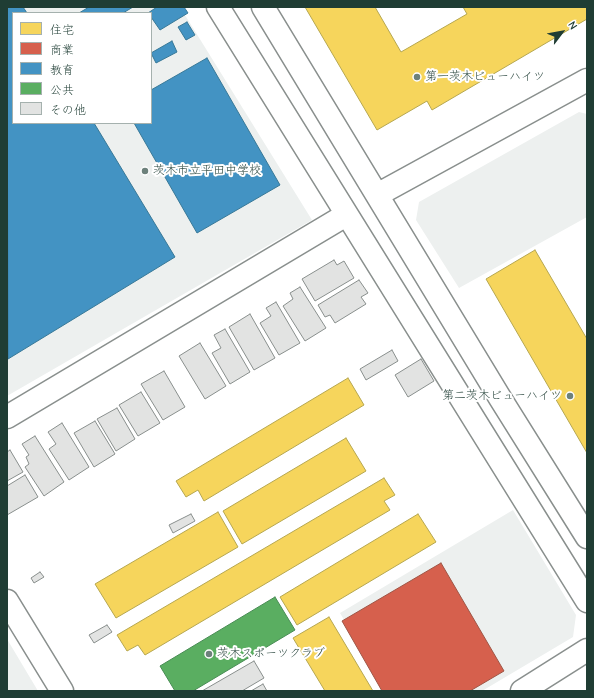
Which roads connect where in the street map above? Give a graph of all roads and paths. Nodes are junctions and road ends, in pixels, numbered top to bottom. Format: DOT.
graph roads {
  1 [pos="218,7"];
  2 [pos="263,7"];
  3 [pos="587,80"];
  4 [pos="377,195"];
  5 [pos="346,215"];
  6 [pos="7,418"];
  7 [pos="587,537"];
  8 [pos="7,601"];
  9 [pos="587,601"];
  10 [pos="587,650"];
  11 [pos="62,691"];
  12 [pos="522,691"];
  1 -- 5 [label="street"];
  2 -- 4 [label="street"];
  3 -- 4 [label="street"];
  4 -- 7 [label="street"];
  5 -- 6 [label="street"];
  5 -- 9 [label="street"];
  8 -- 11 [label="street"];
  10 -- 12 [label="street"];
}
